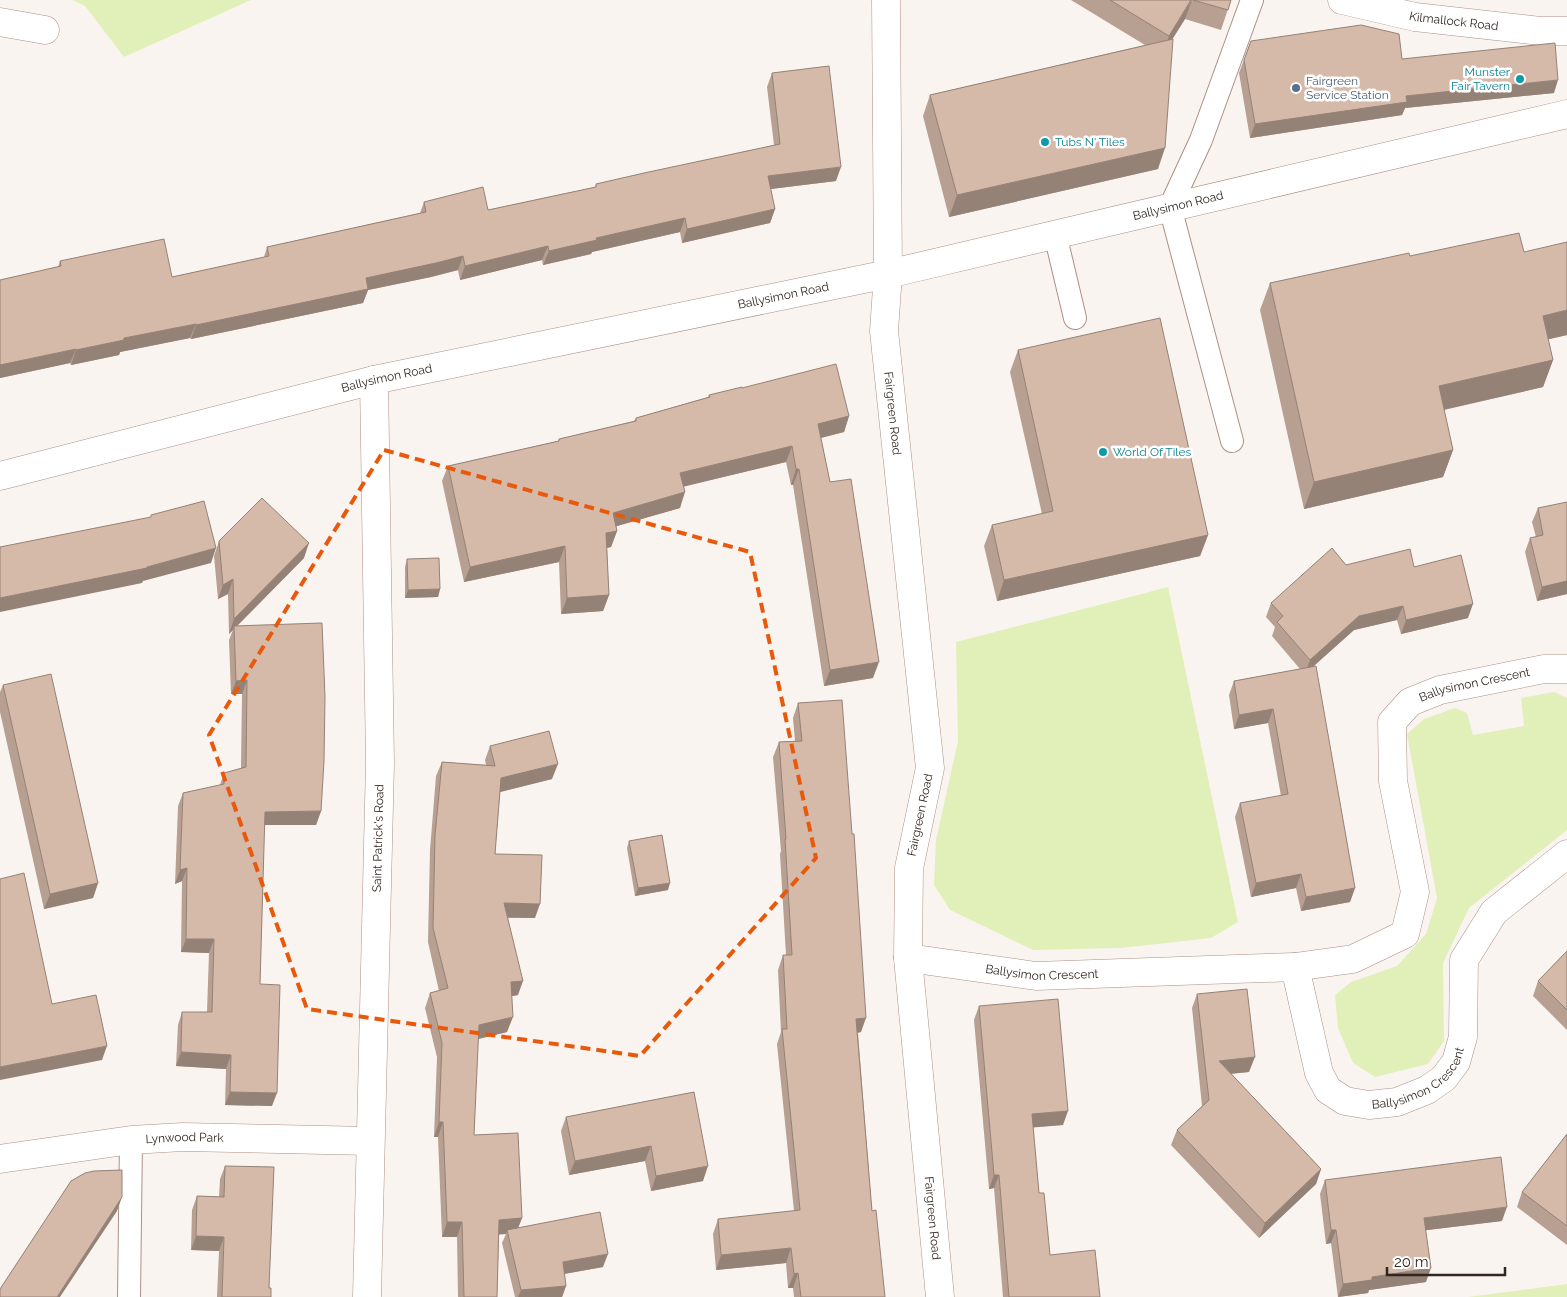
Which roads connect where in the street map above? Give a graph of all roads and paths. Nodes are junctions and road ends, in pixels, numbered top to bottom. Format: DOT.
graph roads {
  1 [pos="886,0"];
  2 [pos="1252,0"];
  3 [pos="1342,0"];
  4 [pos="0,22"];
  5 [pos="45,30"];
  6 [pos="1567,31"];
  7 [pos="1567,114"];
  8 [pos="1170,207"];
  9 [pos="1055,234"];
  10 [pos="888,274"];
  11 [pos="1075,318"];
  12 [pos="374,380"];
  13 [pos="1232,441"];
  14 [pos="0,476"];
  15 [pos="1567,669"];
  16 [pos="1567,854"];
  17 [pos="908,958"];
  18 [pos="1295,967"];
  19 [pos="131,1140"];
  20 [pos="370,1142"];
  21 [pos="2,1160"];
  22 [pos="129,1297"];
  23 [pos="367,1297"];
  24 [pos="940,1297"];
  1 -- 10 [label="street, Fairgreen Road"];
  2 -- 8 [label="lane"];
  3 -- 6 [label="street, Kilmallock Road"];
  4 -- 5 [label="street"];
  7 -- 8 [label="street, Ballysimon Road"];
  8 -- 9 [label="street, Ballysimon Road"];
  8 -- 13 [label="lane"];
  9 -- 10 [label="street, Ballysimon Road"];
  9 -- 11 [label="lane"];
  10 -- 12 [label="street, Ballysimon Road"];
  10 -- 17 [label="street, Fairgreen Road"];
  12 -- 14 [label="street, Ballysimon Road"];
  12 -- 20 [label="street, Saint Patrick's Road"];
  15 -- 18 [label="street, Ballysimon Crescent"];
  16 -- 18 [label="street, Ballysimon Crescent"];
  17 -- 18 [label="street, Ballysimon Crescent"];
  17 -- 24 [label="street, Fairgreen Road"];
  19 -- 20 [label="street, Lynwood Park"];
  19 -- 21 [label="street, Lynwood Park"];
  19 -- 22 [label="lane"];
  20 -- 23 [label="street, Saint Patrick's Road"];
}
